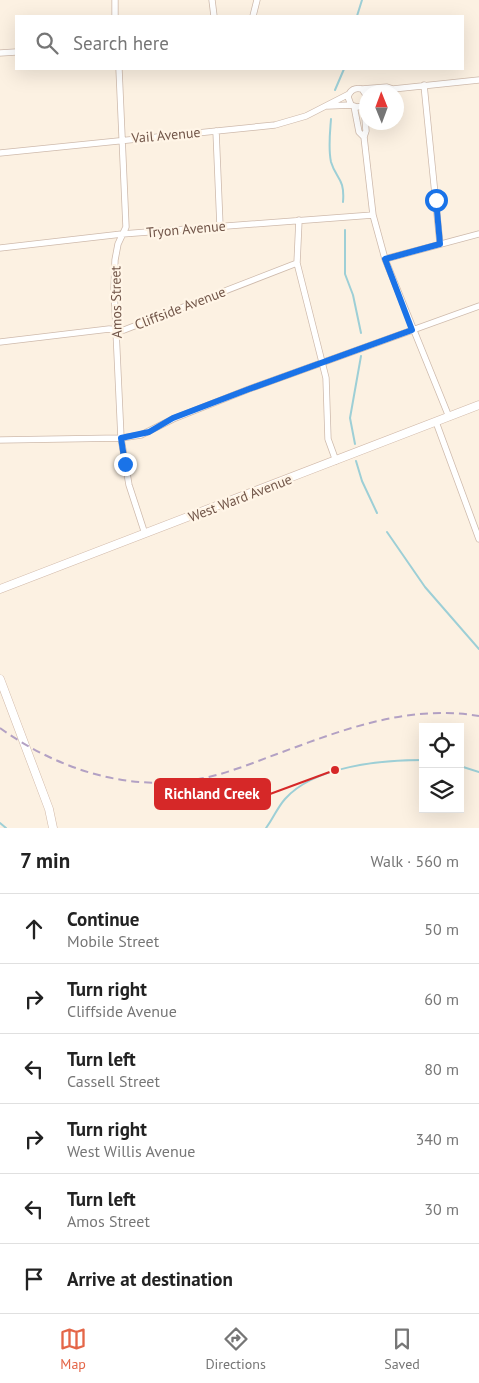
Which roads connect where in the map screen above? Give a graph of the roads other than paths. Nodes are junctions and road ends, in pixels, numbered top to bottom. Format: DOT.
graph roads {
  1 [pos="115,0"];
  2 [pos="212,0"];
  3 [pos="257,0"];
  4 [pos="255,13"];
  5 [pos="116,15"];
  6 [pos="214,15"];
  7 [pos="15,52"];
  8 [pos="0,53"];
  9 [pos="119,70"];
  10 [pos="479,80"];
  11 [pos="424,85"];
  12 [pos="404,89"];
  13 [pos="359,90"];
  14 [pos="349,94"];
  15 [pos="359,104"];
  16 [pos="328,106"];
  17 [pos="353,106"];
  18 [pos="366,130"];
  19 [pos="216,131"];
  20 [pos="364,137"];
  21 [pos="122,139"];
  22 [pos="0,153"];
  23 [pos="374,215"];
  24 [pos="299,220"];
  25 [pos="220,226"];
  26 [pos="122,234"];
  27 [pos="479,234"];
  28 [pos="440,244"];
  29 [pos="0,248"];
  30 [pos="385,259"];
  31 [pos="297,263"];
  32 [pos="479,306"];
  33 [pos="116,329"];
  34 [pos="412,330"];
  35 [pos="0,342"];
  36 [pos="322,362"];
  37 [pos="479,405"];
  38 [pos="450,417"];
  39 [pos="436,422"];
  40 [pos="121,438"];
  41 [pos="0,440"];
  42 [pos="336,461"];
  43 [pos="477,525"];
  44 [pos="145,534"];
  45 [pos="479,539"];
  46 [pos="0,589"];
  47 [pos="0,679"];
  48 [pos="53,828"];
  1 -- 5 [label="street"];
  2 -- 6 [label="street"];
  3 -- 4 [label="street"];
  7 -- 8 [label="street"];
  9 -- 21 [label="street, Amos Street"];
  10 -- 11 [label="street"];
  11 -- 12 [label="street"];
  11 -- 28 [label="street"];
  13 -- 14 [label="street, Vail Avenue"];
  14 -- 16 [label="street, Vail Avenue"];
  14 -- 17 [label="street"];
  15 -- 17 [label="street, Vail Avenue"];
  16 -- 17 [label="street, Vail Avenue"];
  16 -- 19 [label="street, Vail Avenue"];
  17 -- 20 [label="street"];
  18 -- 20 [label="street"];
  19 -- 21 [label="street, Vail Avenue"];
  19 -- 25 [label="street"];
  20 -- 23 [label="street"];
  21 -- 22 [label="street, Vail Avenue"];
  21 -- 26 [label="street, Amos Street"];
  23 -- 24 [label="street, Tryon Avenue"];
  23 -- 30 [label="street"];
  24 -- 25 [label="street, Tryon Avenue"];
  24 -- 31 [label="street"];
  25 -- 26 [label="street, Tryon Avenue"];
  26 -- 29 [label="street, Tryon Avenue"];
  26 -- 33 [label="street, Amos Street"];
  27 -- 28 [label="street"];
  28 -- 30 [label="street"];
  30 -- 34 [label="street"];
  31 -- 33 [label="street, Cliffside Avenue"];
  31 -- 36 [label="street"];
  32 -- 34 [label="street"];
  33 -- 35 [label="street, Cliffside Avenue"];
  33 -- 40 [label="street, Amos Street"];
  34 -- 36 [label="street"];
  34 -- 38 [label="street"];
  36 -- 40 [label="street"];
  36 -- 42 [label="street"];
  37 -- 38 [label="street, West Ward Avenue"];
  38 -- 39 [label="street, West Ward Avenue"];
  39 -- 42 [label="street, West Ward Avenue"];
  39 -- 43 [label="street"];
  40 -- 41 [label="street"];
  40 -- 44 [label="street, Amos Street"];
  42 -- 44 [label="street, West Ward Avenue"];
  43 -- 45 [label="street"];
  44 -- 46 [label="street, West Ward Avenue"];
  47 -- 48 [label="street"];
}
